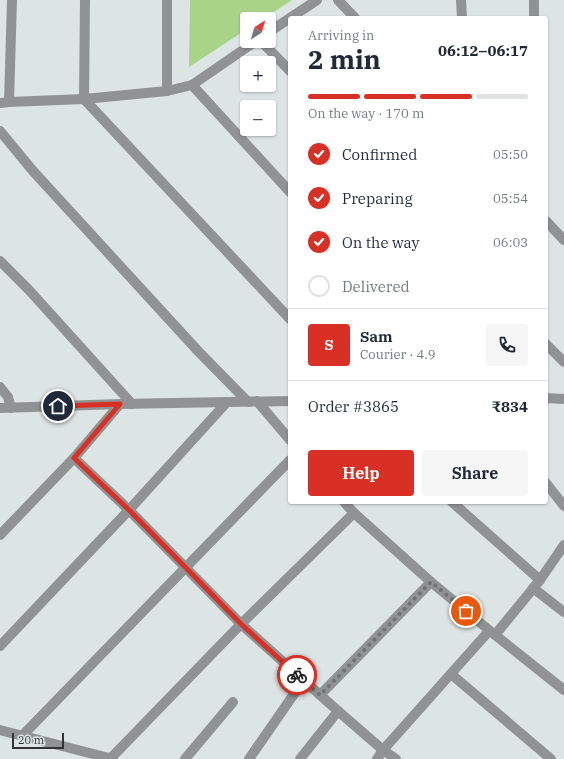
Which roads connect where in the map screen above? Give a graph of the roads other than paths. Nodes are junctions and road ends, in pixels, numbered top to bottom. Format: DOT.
graph roads {
  1 [pos="12,0"];
  2 [pos="85,0"];
  3 [pos="168,0"];
  4 [pos="316,0"];
  5 [pos="338,0"];
  6 [pos="461,0"];
  7 [pos="534,0"];
  8 [pos="292,16"];
  9 [pos="353,16"];
  10 [pos="462,16"];
  11 [pos="534,16"];
  12 [pos="288,19"];
  13 [pos="276,27"];
  14 [pos="246,48"];
  15 [pos="268,48"];
  16 [pos="288,69"];
  17 [pos="192,85"];
  18 [pos="167,92"];
  19 [pos="84,99"];
  20 [pos="5,102"];
  21 [pos="0,131"];
  22 [pos="288,190"];
  23 [pos="548,222"];
  24 [pos="564,240"];
  25 [pos="0,261"];
  26 [pos="288,317"];
  27 [pos="548,346"];
  28 [pos="564,362"];
  29 [pos="0,387"];
  30 [pos="548,398"];
  31 [pos="564,399"];
  32 [pos="288,401"];
  33 [pos="227,402"];
  34 [pos="252,402"];
  35 [pos="120,404"];
  36 [pos="132,404"];
  37 [pos="0,408"];
  38 [pos="11,408"];
  39 [pos="288,438"];
  40 [pos="74,458"];
  41 [pos="288,462"];
  42 [pos="548,486"];
  43 [pos="346,504"];
  44 [pos="454,504"];
  45 [pos="564,506"];
  46 [pos="129,510"];
  47 [pos="354,513"];
  48 [pos="0,535"];
  49 [pos="564,545"];
  50 [pos="185,568"];
  51 [pos="540,580"];
  52 [pos="431,582"];
  53 [pos="533,588"];
  54 [pos="564,612"];
  55 [pos="241,624"];
  56 [pos="492,633"];
  57 [pos="0,646"];
  58 [pos="451,674"];
  59 [pos="303,681"];
  60 [pos="564,690"];
  61 [pos="320,695"];
  62 [pos="233,702"];
  63 [pos="338,711"];
  64 [pos="0,730"];
  65 [pos="22,736"];
  66 [pos="383,750"];
  67 [pos="84,756"];
  68 [pos="112,759"];
  69 [pos="185,759"];
  70 [pos="249,759"];
  71 [pos="300,759"];
  72 [pos="377,759"];
  73 [pos="396,759"];
  74 [pos="551,759"];
  1 -- 20 [label="street"];
  2 -- 19 [label="street"];
  3 -- 18 [label="street"];
  4 -- 8 [label="street"];
  5 -- 9 [label="street"];
  6 -- 10 [label="street"];
  7 -- 11 [label="street"];
  12 -- 13 [label="street"];
  14 -- 17 [label="street"];
  15 -- 16 [label="street"];
  17 -- 18 [label="street"];
  17 -- 22 [label="street"];
  18 -- 19 [label="street"];
  19 -- 20 [label="street"];
  19 -- 26 [label="street"];
  21 -- 34 [label="street"];
  23 -- 24 [label="street"];
  25 -- 36 [label="street"];
  27 -- 28 [label="street"];
  29 -- 38 [label="street"];
  30 -- 31 [label="street"];
  32 -- 34 [label="street"];
  33 -- 34 [label="street"];
  33 -- 36 [label="street"];
  33 -- 46 [label="street"];
  34 -- 39 [label="street"];
  35 -- 36 [label="street"];
  35 -- 38 [label="street"];
  35 -- 40 [label="street"];
  37 -- 38 [label="street"];
  40 -- 46 [label="street"];
  40 -- 48 [label="street"];
  41 -- 50 [label="street"];
  42 -- 45 [label="street"];
  43 -- 47 [label="street"];
  44 -- 51 [label="street"];
  46 -- 50 [label="street"];
  46 -- 57 [label="street"];
  47 -- 52 [label="street"];
  47 -- 55 [label="street"];
  49 -- 51 [label="street"];
  50 -- 55 [label="street"];
  50 -- 65 [label="street"];
  51 -- 53 [label="street"];
  52 -- 56 [label="street"];
  52 -- 61 [label="street"];
  53 -- 54 [label="street"];
  53 -- 56 [label="street"];
  55 -- 59 [label="street"];
  55 -- 68 [label="street"];
  56 -- 58 [label="street"];
  56 -- 60 [label="street"];
  58 -- 66 [label="street"];
  58 -- 74 [label="street"];
  59 -- 61 [label="street"];
  59 -- 70 [label="street"];
  61 -- 63 [label="street"];
  62 -- 69 [label="street"];
  63 -- 66 [label="street"];
  63 -- 71 [label="street"];
  64 -- 65 [label="street"];
  65 -- 67 [label="street"];
  66 -- 72 [label="street"];
  66 -- 73 [label="street"];
  67 -- 68 [label="street"];
}
